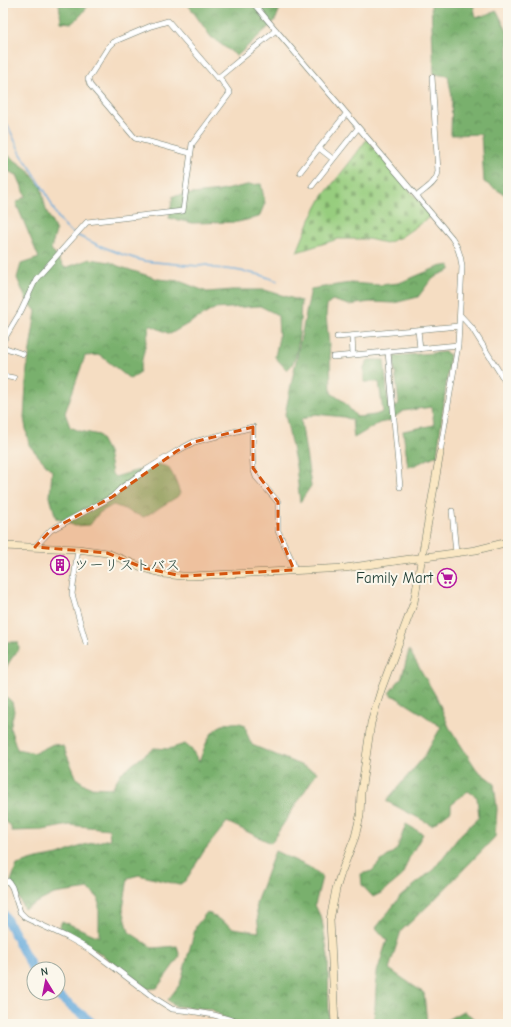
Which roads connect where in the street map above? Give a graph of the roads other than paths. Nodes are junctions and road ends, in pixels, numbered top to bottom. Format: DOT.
graph roads {
  1 [pos="253,3"];
  2 [pos="276,30"];
  3 [pos="219,77"];
  4 [pos="432,77"];
  5 [pos="346,114"];
  6 [pos="358,128"];
  7 [pos="319,148"];
  8 [pos="190,153"];
  9 [pos="334,159"];
  10 [pos="300,172"];
  11 [pos="312,186"];
  12 [pos="416,196"];
  13 [pos="460,315"];
  14 [pos="459,326"];
  15 [pos="418,330"];
  16 [pos="352,336"];
  17 [pos="336,337"];
  18 [pos="3,342"];
  19 [pos="458,345"];
  20 [pos="3,347"];
  21 [pos="420,349"];
  22 [pos="388,352"];
  23 [pos="23,354"];
  24 [pos="353,355"];
  25 [pos="333,357"];
  26 [pos="3,376"];
  27 [pos="14,378"];
  28 [pos="508,386"];
  29 [pos="440,453"];
  30 [pos="400,487"];
  31 [pos="452,511"];
  32 [pos="508,542"];
  33 [pos="3,546"];
  34 [pos="35,547"];
  35 [pos="78,549"];
  36 [pos="456,553"];
  37 [pos="422,557"];
  38 [pos="294,570"];
  39 [pos="86,643"];
  40 [pos="3,882"];
  41 [pos="246,1024"];
  42 [pos="335,1024"];
  1 -- 2 [label="street"];
  2 -- 3 [label="street"];
  2 -- 5 [label="street"];
  3 -- 8 [label="street"];
  3 -- 8 [label="street"];
  4 -- 12 [label="street"];
  5 -- 6 [label="street"];
  5 -- 7 [label="street"];
  6 -- 9 [label="street"];
  6 -- 12 [label="street"];
  7 -- 9 [label="street"];
  7 -- 10 [label="street"];
  8 -- 18 [label="street"];
  9 -- 11 [label="street"];
  12 -- 13 [label="street"];
  13 -- 14 [label="street"];
  13 -- 28 [label="street"];
  14 -- 15 [label="street"];
  14 -- 19 [label="street"];
  15 -- 16 [label="street"];
  15 -- 21 [label="street"];
  16 -- 17 [label="street"];
  16 -- 24 [label="street"];
  19 -- 21 [label="street"];
  19 -- 29 [label="street"];
  20 -- 23 [label="street"];
  21 -- 22 [label="street"];
  22 -- 24 [label="street"];
  22 -- 30 [label="street"];
  24 -- 25 [label="street"];
  26 -- 27 [label="street"];
  29 -- 37 [label="street"];
  31 -- 36 [label="street"];
  32 -- 36 [label="street"];
  33 -- 34 [label="street"];
  34 -- 35 [label="street"];
  34 -- 38 [label="street"];
  35 -- 38 [label="street"];
  35 -- 39 [label="street"];
  36 -- 37 [label="street"];
  37 -- 38 [label="street"];
  37 -- 42 [label="street"];
  40 -- 41 [label="street"];
}
